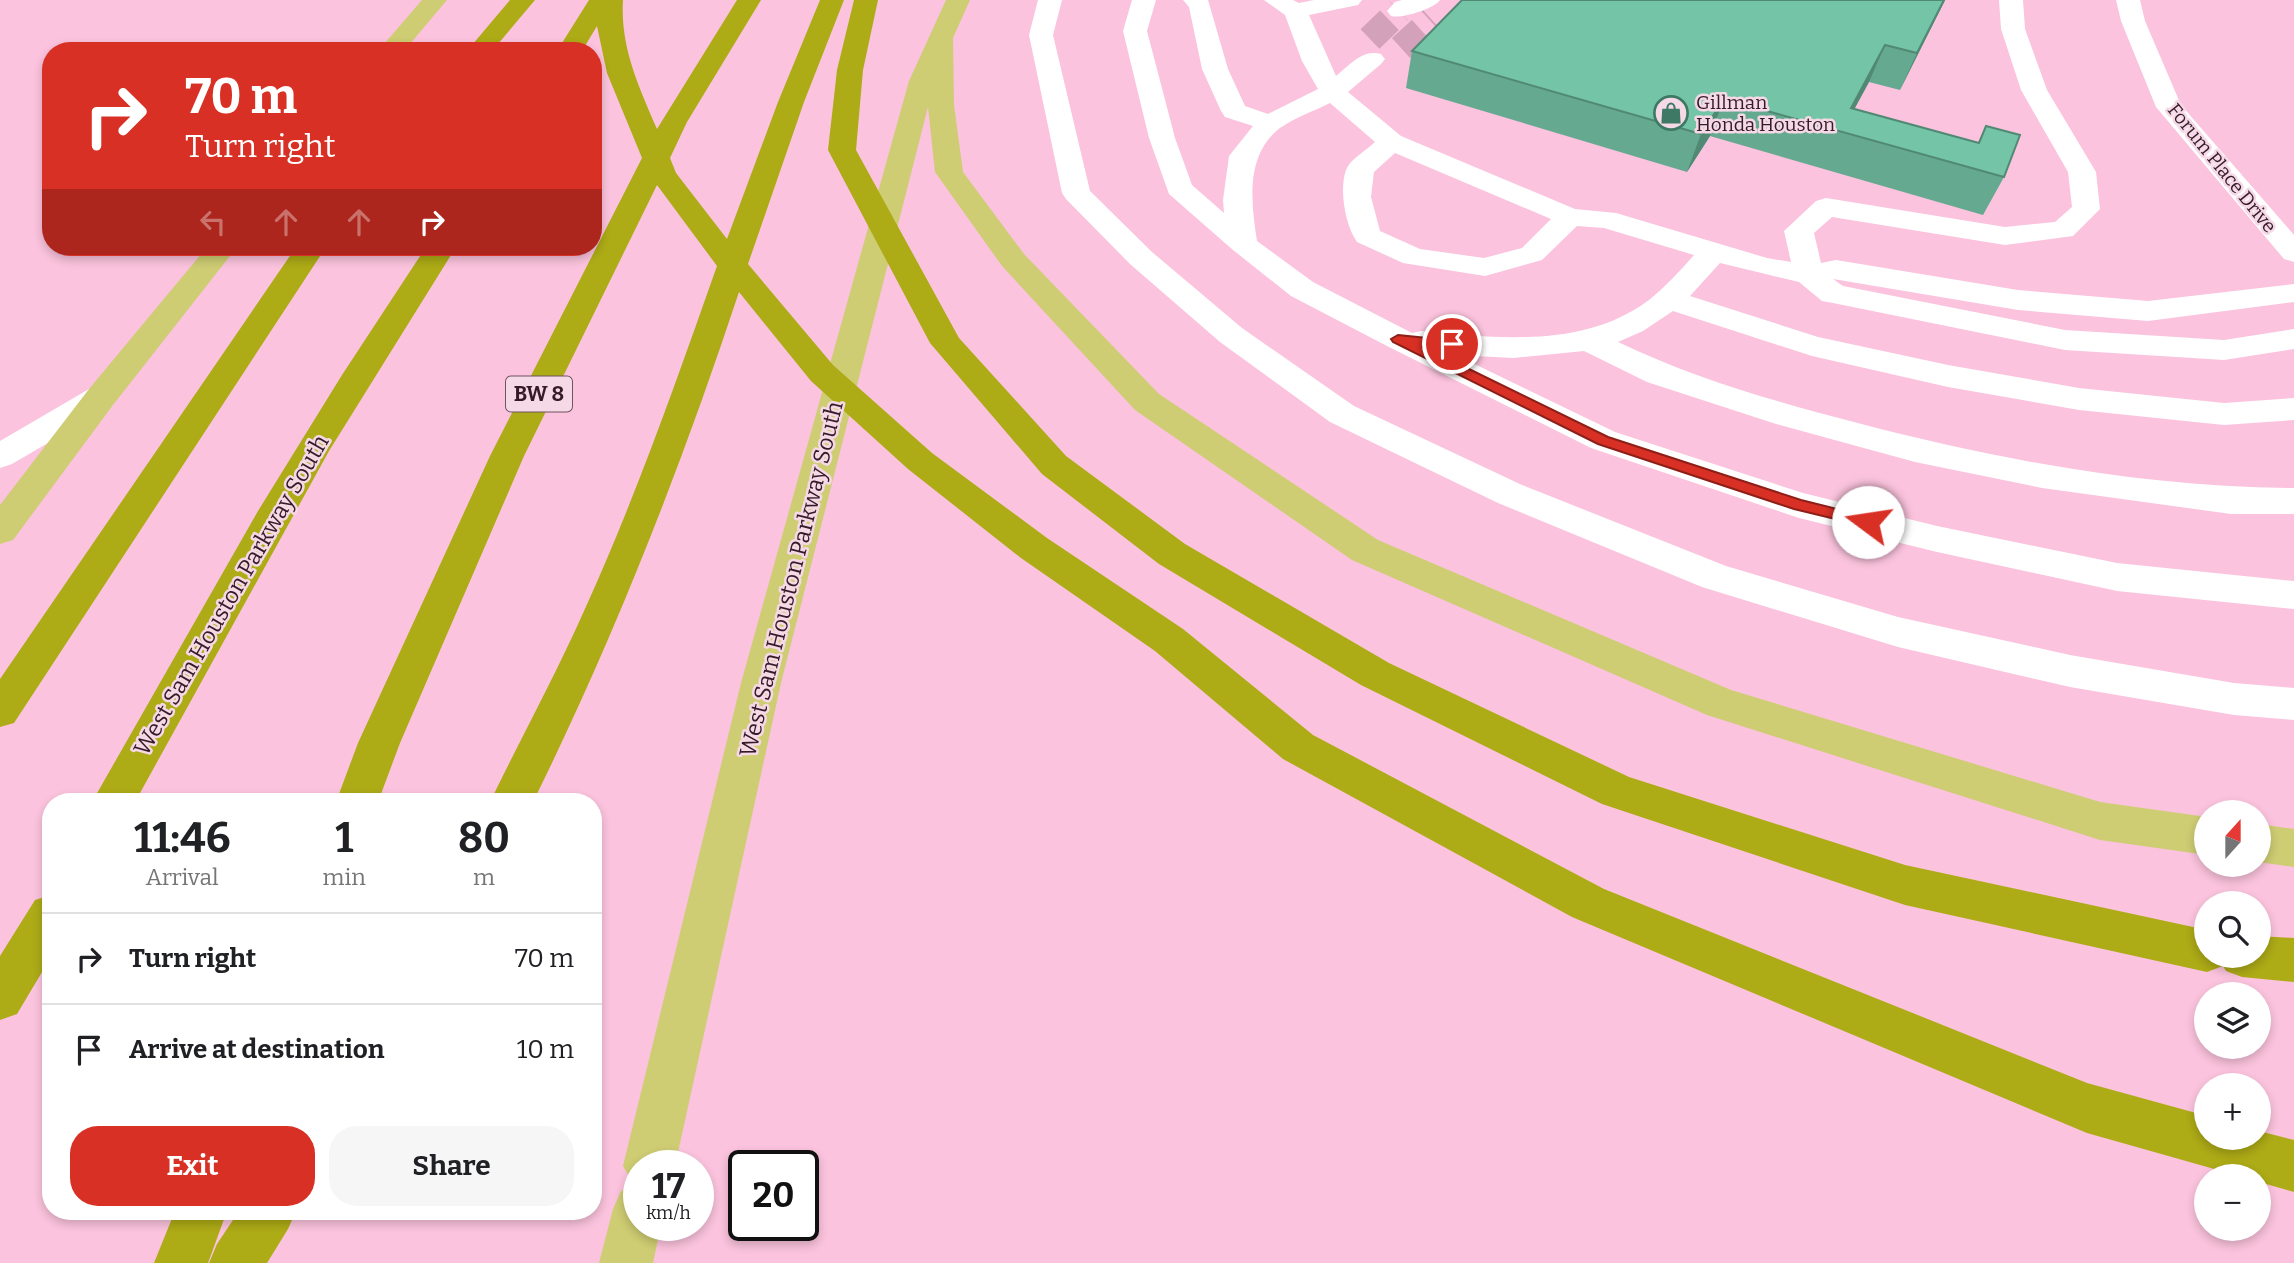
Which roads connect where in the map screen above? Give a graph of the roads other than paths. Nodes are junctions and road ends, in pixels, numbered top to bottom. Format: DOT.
graph roads {
  1 [pos="435,0"];
  2 [pos="523,0"];
  3 [pos="601,0"];
  4 [pos="611,0"];
  5 [pos="749,0"];
  6 [pos="832,0"];
  7 [pos="866,0"];
  8 [pos="958,0"];
  9 [pos="1050,0"];
  10 [pos="1144,0"];
  11 [pos="1195,0"];
  12 [pos="1350,0"];
  13 [pos="2011,0"];
  14 [pos="2128,0"];
  15 [pos="1290,4"];
  16 [pos="1429,7"];
  17 [pos="1399,11"];
  18 [pos="942,39"];
  19 [pos="398,42"];
  20 [pos="487,42"];
  21 [pos="575,42"];
  22 [pos="1378,52"];
  23 [pos="1332,92"];
  24 [pos="1270,123"];
  25 [pos="1391,142"];
  26 [pos="1570,217"];
  27 [pos="1243,244"];
  28 [pos="1715,251"];
  29 [pos="2294,253"];
  30 [pos="215,256"];
  31 [pos="305,256"];
  32 [pos="435,256"];
  33 [pos="1809,275"];
  34 [pos="2294,293"];
  35 [pos="1667,299"];
  36 [pos="1398,339"];
  37 [pos="1585,339"];
  38 [pos="2294,339"];
  39 [pos="101,397"];
  40 [pos="2294,410"];
  41 [pos="0,456"];
  42 [pos="2294,501"];
  43 [pos="0,531"];
  44 [pos="2294,595"];
  45 [pos="2294,704"];
  46 [pos="0,711"];
  47 [pos="118,793"];
  48 [pos="360,793"];
  49 [pos="515,793"];
  50 [pos="2194,834"];
  51 [pos="2272,845"];
  52 [pos="2294,848"];
  53 [pos="42,930"];
  54 [pos="2194,948"];
  55 [pos="2271,958"];
  56 [pos="2294,960"];
  57 [pos="0,998"];
  58 [pos="653,1150"];
  59 [pos="2294,1166"];
  60 [pos="198,1220"];
  61 [pos="264,1220"];
  62 [pos="631,1241"];
  63 [pos="181,1263"];
  64 [pos="236,1263"];
  65 [pos="626,1263"];
  1 -- 19 [label="main road"];
  2 -- 20 [label="highway"];
  3 -- 21 [label="highway"];
  4 -- 59 [label="highway"];
  5 -- 48 [label="highway, BW 8"];
  6 -- 49 [label="highway"];
  7 -- 54 [label="highway"];
  8 -- 18 [label="main road, West Sam Houston Parkway South"];
  9 -- 45 [label="street"];
  10 -- 27 [label="street"];
  11 -- 24 [label="street"];
  12 -- 15 [label="street"];
  13 -- 33 [label="street"];
  14 -- 29 [label="street, Forum Place Drive"];
  15 -- 23 [label="street"];
  16 -- 17 [label="street"];
  18 -- 50 [label="main road"];
  18 -- 58 [label="main road, West Sam Houston Parkway South"];
  22 -- 23 [label="street"];
  23 -- 24 [label="street"];
  23 -- 25 [label="street"];
  24 -- 27 [label="street"];
  25 -- 26 [label="street"];
  25 -- 26 [label="street"];
  26 -- 28 [label="street"];
  27 -- 36 [label="street"];
  28 -- 33 [label="street"];
  28 -- 35 [label="street"];
  30 -- 39 [label="main road"];
  31 -- 46 [label="highway"];
  32 -- 47 [label="highway, West Sam Houston Parkway South"];
  33 -- 34 [label="street"];
  33 -- 38 [label="street"];
  35 -- 37 [label="street"];
  35 -- 40 [label="street"];
  36 -- 37 [label="street"];
  36 -- 44 [label="street"];
  37 -- 42 [label="street"];
  39 -- 41 [label="street"];
  39 -- 43 [label="main road"];
  51 -- 52 [label="main road"];
  53 -- 57 [label="highway"];
  55 -- 56 [label="highway"];
  60 -- 63 [label="highway"];
  61 -- 64 [label="highway"];
  62 -- 65 [label="main road"];
}
